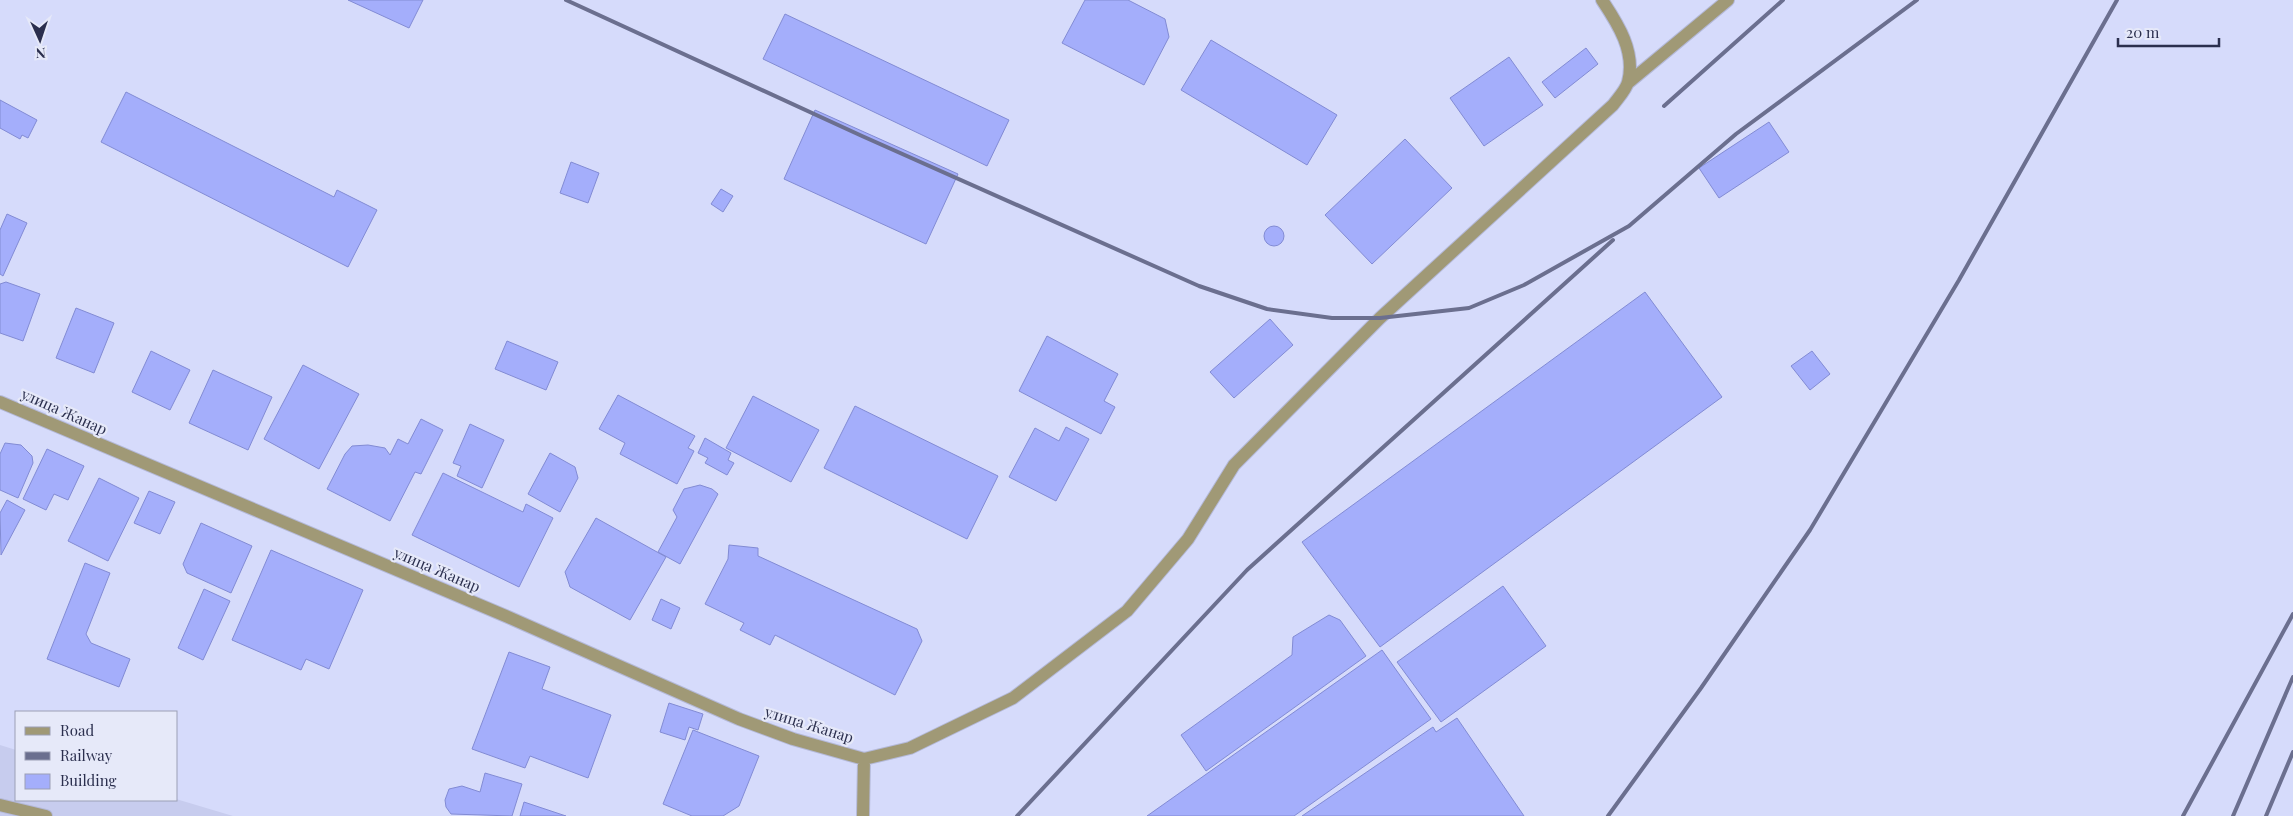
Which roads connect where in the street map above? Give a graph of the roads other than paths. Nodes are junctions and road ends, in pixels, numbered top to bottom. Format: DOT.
graph roads {
  1 [pos="1602,0"];
  2 [pos="1728,0"];
  3 [pos="1628,83"];
  4 [pos="0,402"];
  5 [pos="864,759"];
  6 [pos="0,805"];
  7 [pos="46,816"];
  8 [pos="863,816"];
  1 -- 3 [label="street"];
  2 -- 3 [label="street"];
  3 -- 5 [label="street"];
  4 -- 5 [label="street, улица Жанар"];
  5 -- 8 [label="street"];
  6 -- 7 [label="street"];
}
